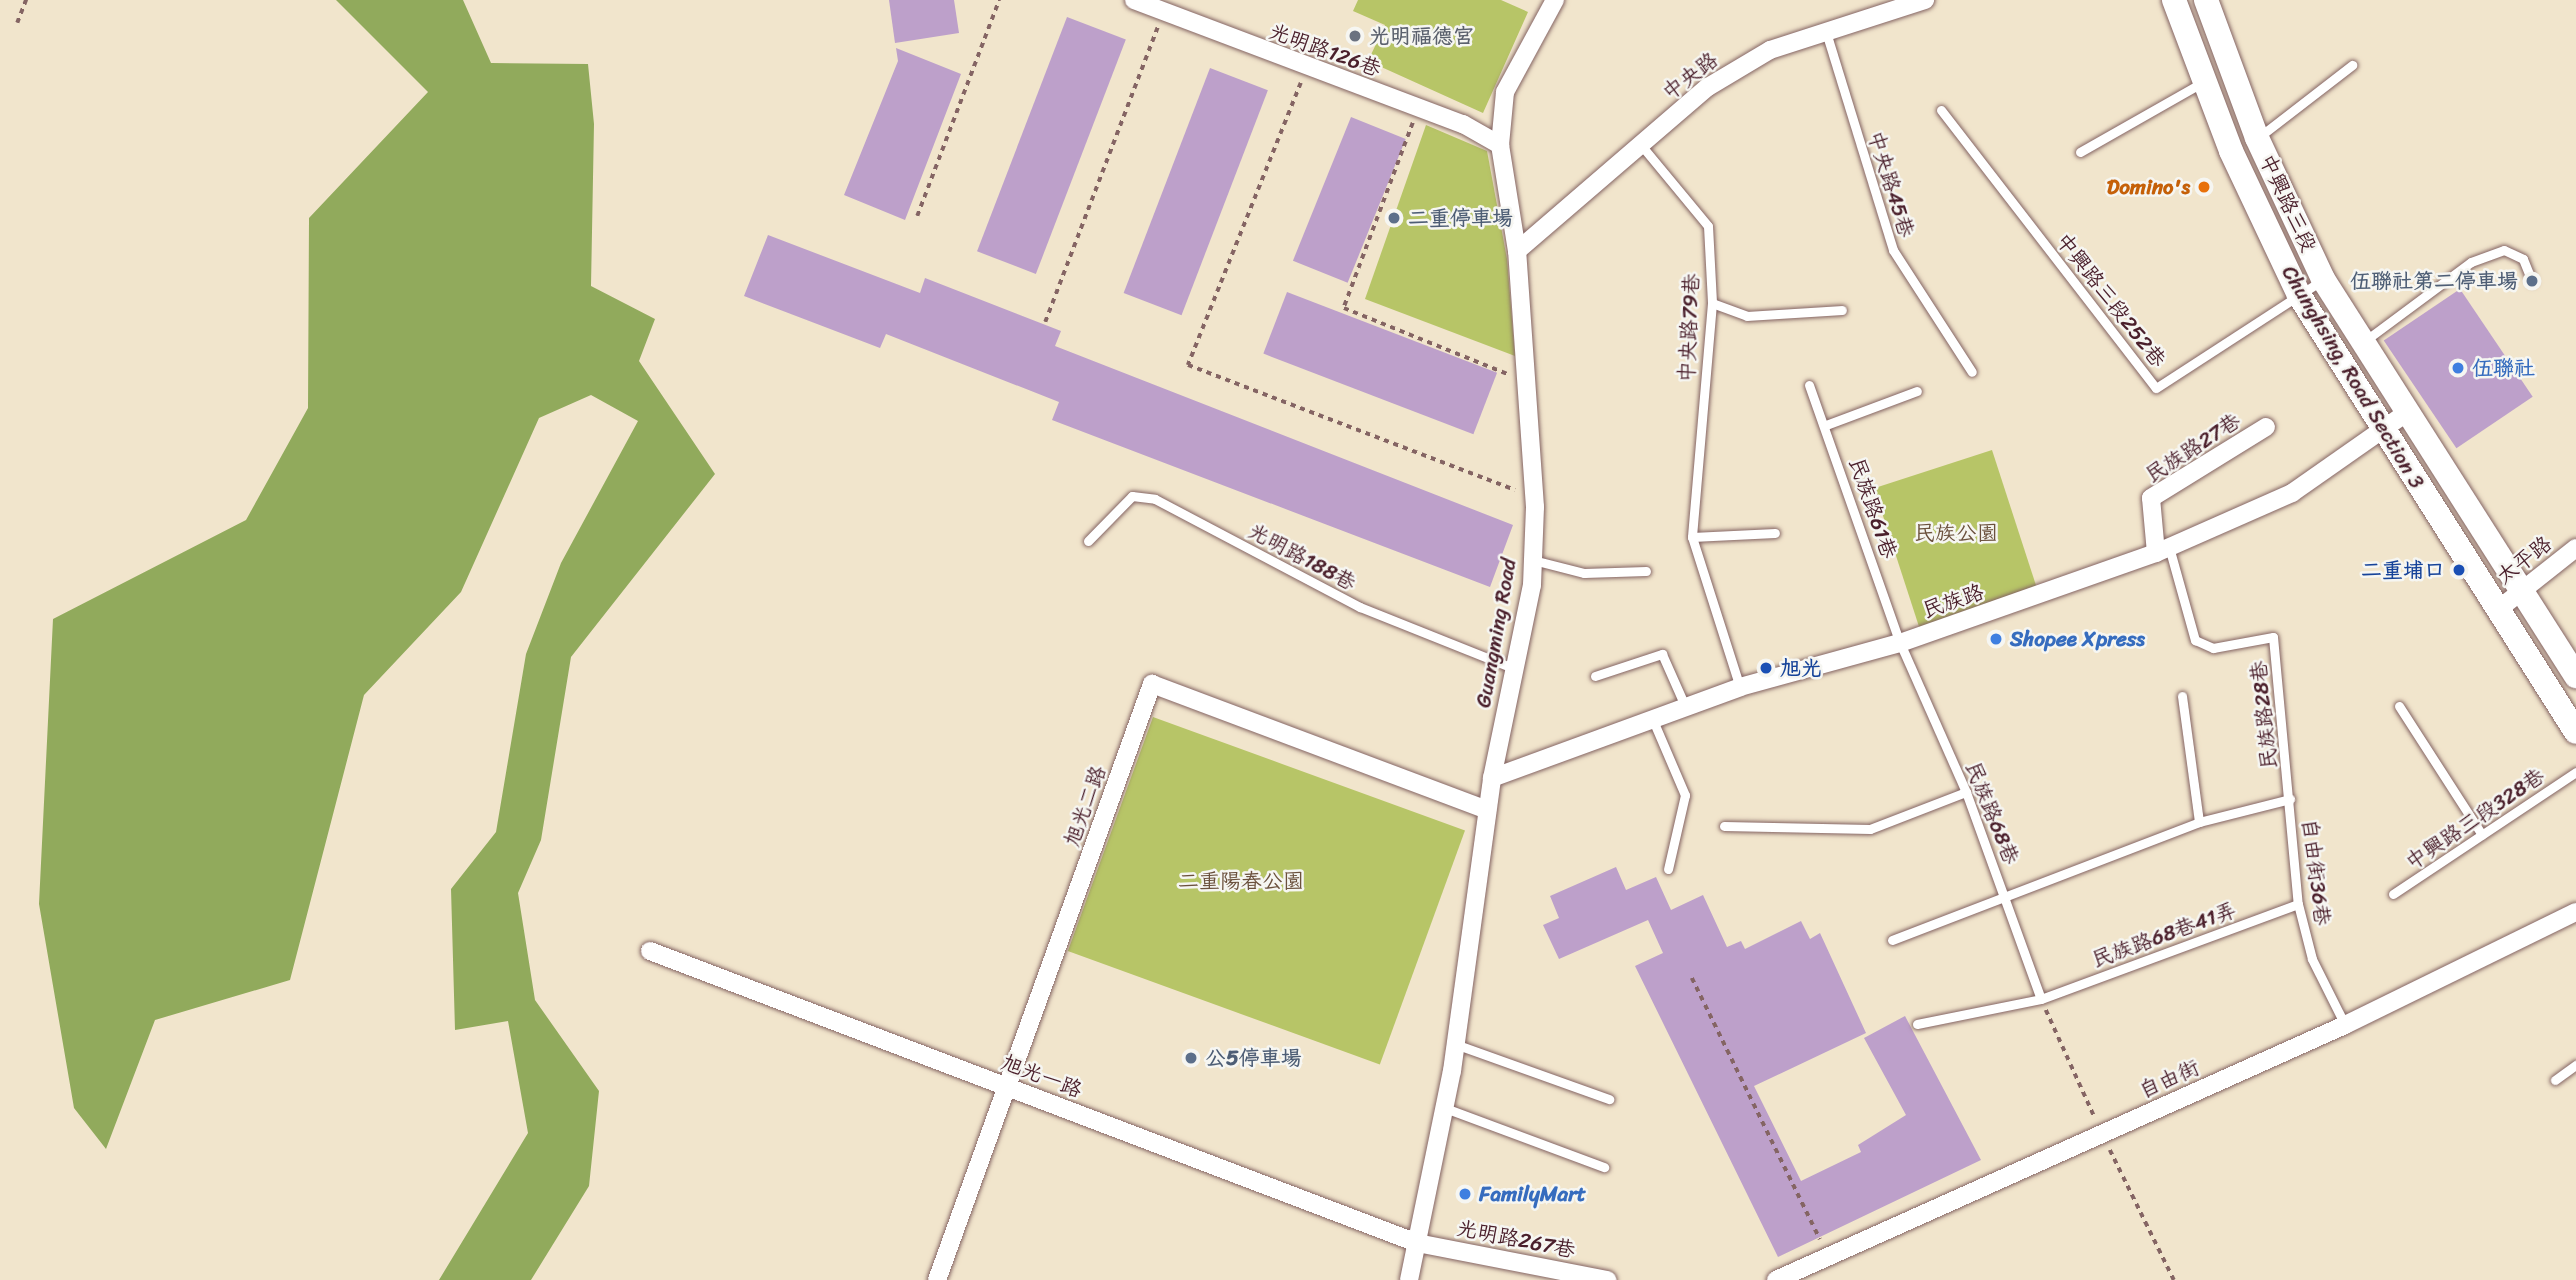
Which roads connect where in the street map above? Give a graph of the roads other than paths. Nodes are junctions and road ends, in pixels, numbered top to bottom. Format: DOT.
graph roads {
  1 [pos="1133,0"];
  2 [pos="1555,0"];
  3 [pos="1925,0"];
  4 [pos="2174,0"];
  5 [pos="2206,0"];
  6 [pos="1873,6"];
  7 [pos="1825,30"];
  8 [pos="2352,65"];
  9 [pos="2205,81"];
  10 [pos="1941,110"];
  11 [pos="2257,138"];
  12 [pos="1500,145"];
  13 [pos="1641,145"];
  14 [pos="2080,152"];
  15 [pos="1517,251"];
  16 [pos="2323,279"];
  17 [pos="2532,281"];
  18 [pos="2299,295"];
  19 [pos="1712,303"];
  20 [pos="1842,310"];
  21 [pos="2362,343"];
  22 [pos="1972,372"];
  23 [pos="1809,385"];
  24 [pos="1917,391"];
  25 [pos="2405,414"];
  26 [pos="1826,425"];
  27 [pos="2266,427"];
  28 [pos="2381,430"];
  29 [pos="1774,533"];
  30 [pos="1692,537"];
  31 [pos="1088,541"];
  32 [pos="2576,548"];
  33 [pos="2163,550"];
  34 [pos="1533,560"];
  35 [pos="1646,571"];
  36 [pos="2524,592"];
  37 [pos="2500,608"];
  38 [pos="1900,643"];
  39 [pos="1515,668"];
  40 [pos="1595,676"];
  41 [pos="2576,676"];
  42 [pos="1740,687"];
  43 [pos="2182,696"];
  44 [pos="1685,706"];
  45 [pos="2399,706"];
  46 [pos="1652,719"];
  47 [pos="2576,732"];
  48 [pos="2576,772"];
  49 [pos="1492,778"];
  50 [pos="1966,792"];
  51 [pos="2290,799"];
  52 [pos="1487,810"];
  53 [pos="2199,822"];
  54 [pos="1724,826"];
  55 [pos="2482,835"];
  56 [pos="1668,869"];
  57 [pos="2393,894"];
  58 [pos="2005,896"];
  59 [pos="2298,904"];
  60 [pos="2576,912"];
  61 [pos="1892,940"];
  62 [pos="650,951"];
  63 [pos="2041,999"];
  64 [pos="1917,1024"];
  65 [pos="2345,1025"];
  66 [pos="1455,1044"];
  67 [pos="2576,1065"];
  68 [pos="2555,1080"];
  69 [pos="1007,1087"];
  70 [pos="1609,1099"];
  71 [pos="1445,1108"];
  72 [pos="1604,1167"];
  73 [pos="1417,1243"];
  74 [pos="937,1280"];
  75 [pos="1409,1280"];
  76 [pos="1607,1280"];
  77 [pos="1776,1280"];
  1 -- 12 [label="street, 光明路126巷"];
  2 -- 12 [label="street, Guangming Road"];
  3 -- 6 [label="street, 中央路"];
  4 -- 9 [label="main road, Chunghsing, Road Section 3"];
  5 -- 11 [label="main road, 中興路三段"];
  6 -- 7 [label="street, 中央路"];
  7 -- 13 [label="street, 中央路"];
  7 -- 22 [label="lane, 中央路45巷"];
  8 -- 11 [label="lane"];
  9 -- 14 [label="lane"];
  9 -- 18 [label="main road, Chunghsing, Road Section 3"];
  10 -- 18 [label="lane, 中興路三段252巷"];
  11 -- 16 [label="main road, 中興路三段"];
  12 -- 15 [label="street, Guangming Road"];
  13 -- 15 [label="street, 中央路"];
  13 -- 19 [label="lane, 中央路79巷"];
  15 -- 34 [label="street, Guangming Road"];
  16 -- 18 [label="lane, 中興路三段252巷"];
  16 -- 21 [label="main road, 中興路三段"];
  17 -- 21 [label="lane"];
  18 -- 28 [label="main road, Chunghsing, Road Section 3"];
  19 -- 20 [label="lane"];
  19 -- 30 [label="lane, 中央路79巷"];
  21 -- 25 [label="main road, 中興路三段"];
  23 -- 26 [label="lane, 民族路61巷"];
  24 -- 26 [label="lane"];
  25 -- 28 [label="street, 民族路"];
  25 -- 36 [label="main road, 中興路三段"];
  26 -- 38 [label="lane, 民族路61巷"];
  27 -- 33 [label="street, 民族路27巷"];
  28 -- 33 [label="street, 民族路"];
  28 -- 37 [label="main road, Chunghsing, Road Section 3"];
  29 -- 30 [label="lane"];
  30 -- 42 [label="lane"];
  31 -- 39 [label="lane, 光明路188巷"];
  32 -- 36 [label="street, 太平路"];
  33 -- 38 [label="street, 民族路"];
  33 -- 51 [label="lane, 民族路28巷"];
  34 -- 35 [label="lane"];
  34 -- 39 [label="street, Guangming Road"];
  36 -- 37 [label="street, 太平路"];
  36 -- 41 [label="main road, 中興路三段"];
  37 -- 47 [label="main road, Chunghsing, Road Section 3"];
  38 -- 42 [label="street, 民族路"];
  38 -- 50 [label="lane, 民族路68巷"];
  39 -- 49 [label="street, Guangming Road"];
  40 -- 44 [label="lane"];
  42 -- 44 [label="street, 民族路"];
  43 -- 53 [label="lane"];
  44 -- 46 [label="street, 民族路"];
  45 -- 55 [label="lane"];
  46 -- 49 [label="street, 民族路"];
  46 -- 56 [label="lane"];
  48 -- 55 [label="lane, 中興路三段328巷"];
  49 -- 52 [label="street, Guangming Road"];
  50 -- 54 [label="lane"];
  50 -- 58 [label="lane, 民族路68巷"];
  51 -- 53 [label="lane"];
  51 -- 59 [label="lane, 自由街36巷"];
  52 -- 66 [label="street, Guangming Road"];
  52 -- 69 [label="street, 旭光二路"];
  53 -- 58 [label="lane"];
  55 -- 57 [label="lane, 中興路三段328巷"];
  58 -- 61 [label="lane"];
  58 -- 63 [label="lane, 民族路68巷"];
  59 -- 63 [label="lane, 民族路68巷41弄"];
  59 -- 65 [label="lane, 自由街36巷"];
  60 -- 65 [label="street, 自由街"];
  62 -- 69 [label="street, 旭光一路"];
  63 -- 64 [label="lane, 民族路68巷41弄"];
  65 -- 77 [label="street, 自由街"];
  66 -- 70 [label="lane"];
  66 -- 71 [label="street, Guangming Road"];
  67 -- 68 [label="lane"];
  69 -- 73 [label="street, 旭光一路"];
  69 -- 74 [label="street, 旭光二路"];
  71 -- 72 [label="lane"];
  71 -- 73 [label="street, Guangming Road"];
  73 -- 75 [label="street, Guangming Road"];
  73 -- 76 [label="street, 光明路267巷"];
}
